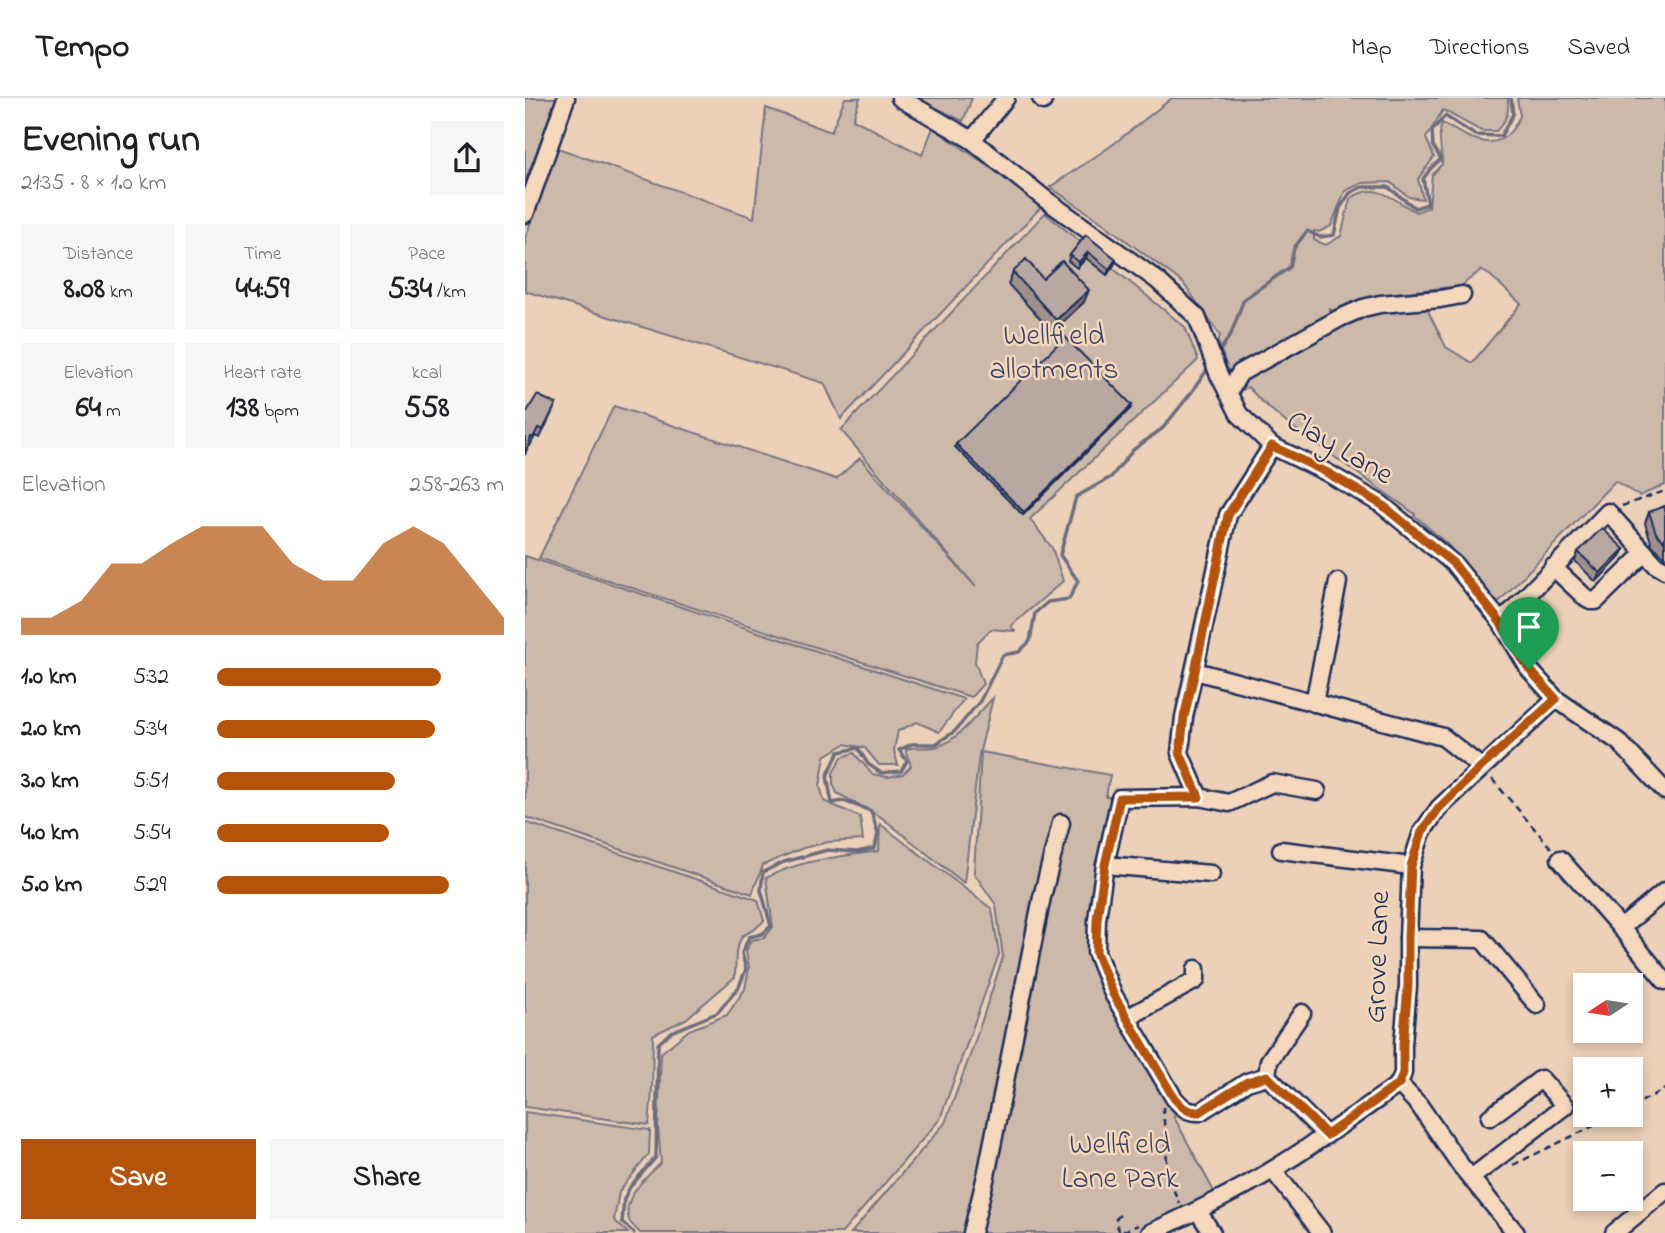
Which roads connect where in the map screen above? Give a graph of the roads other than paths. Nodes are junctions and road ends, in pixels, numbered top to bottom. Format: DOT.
graph roads {
  1 [pos="566,98"];
  2 [pos="900,98"];
  3 [pos="1006,98"];
  4 [pos="972,140"];
  5 [pos="525,214"];
  6 [pos="1462,295"];
  7 [pos="1228,393"];
  8 [pos="1272,446"];
  9 [pos="1646,553"];
  10 [pos="1553,566"];
  11 [pos="1665,570"];
  12 [pos="1338,582"];
  13 [pos="1500,622"];
  14 [pos="1195,671"];
  15 [pos="1556,699"];
  16 [pos="1314,703"];
  17 [pos="1481,767"];
  18 [pos="1665,790"];
  19 [pos="1317,792"];
  20 [pos="1199,797"];
  21 [pos="1061,823"];
  22 [pos="1281,850"];
  23 [pos="1560,859"];
  24 [pos="1105,865"];
  25 [pos="1411,866"];
  26 [pos="1211,874"];
  27 [pos="1665,891"];
  28 [pos="1621,928"];
  29 [pos="1408,938"];
  30 [pos="1196,969"];
  31 [pos="1665,981"];
  32 [pos="1537,1005"];
  33 [pos="1302,1013"];
  34 [pos="1128,1018"];
  35 [pos="1267,1076"];
  36 [pos="1399,1084"];
  37 [pos="1490,1117"];
  38 [pos="1327,1135"];
  39 [pos="1273,1170"];
  40 [pos="1471,1178"];
  41 [pos="1665,1191"];
  42 [pos="1198,1210"];
  43 [pos="1144,1229"];
  44 [pos="972,1233"];
  45 [pos="1212,1233"];
  46 [pos="1322,1233"];
  47 [pos="1516,1233"];
  48 [pos="1614,1233"];
  1 -- 5 [label="street"];
  2 -- 4 [label="street, Clay Lane"];
  3 -- 4 [label="street"];
  4 -- 7 [label="street, Clay Lane"];
  6 -- 7 [label="street"];
  7 -- 8 [label="street, Clay Lane"];
  8 -- 13 [label="street, Clay Lane"];
  8 -- 14 [label="street"];
  9 -- 10 [label="street"];
  9 -- 10 [label="street"];
  9 -- 11 [label="street"];
  10 -- 13 [label="street"];
  12 -- 16 [label="street"];
  13 -- 15 [label="street, Clay Lane"];
  14 -- 16 [label="street"];
  14 -- 20 [label="street"];
  15 -- 17 [label="street, Grove Lane"];
  15 -- 18 [label="street, Clay Lane"];
  16 -- 17 [label="street"];
  17 -- 25 [label="street, Grove Lane"];
  19 -- 20 [label="street"];
  20 -- 24 [label="street"];
  21 -- 44 [label="street"];
  22 -- 25 [label="street"];
  23 -- 28 [label="street"];
  24 -- 26 [label="street"];
  24 -- 34 [label="street"];
  25 -- 29 [label="street, Grove Lane"];
  27 -- 28 [label="street"];
  28 -- 31 [label="street"];
  29 -- 32 [label="street"];
  29 -- 36 [label="street, Grove Lane"];
  30 -- 34 [label="street"];
  33 -- 35 [label="street"];
  34 -- 35 [label="street"];
  35 -- 38 [label="street"];
  36 -- 38 [label="street"];
  36 -- 40 [label="street"];
  37 -- 40 [label="street"];
  38 -- 39 [label="street"];
  39 -- 42 [label="street"];
  39 -- 46 [label="street"];
  40 -- 47 [label="street"];
  41 -- 48 [label="street"];
  42 -- 43 [label="street"];
  42 -- 45 [label="street"];
}
